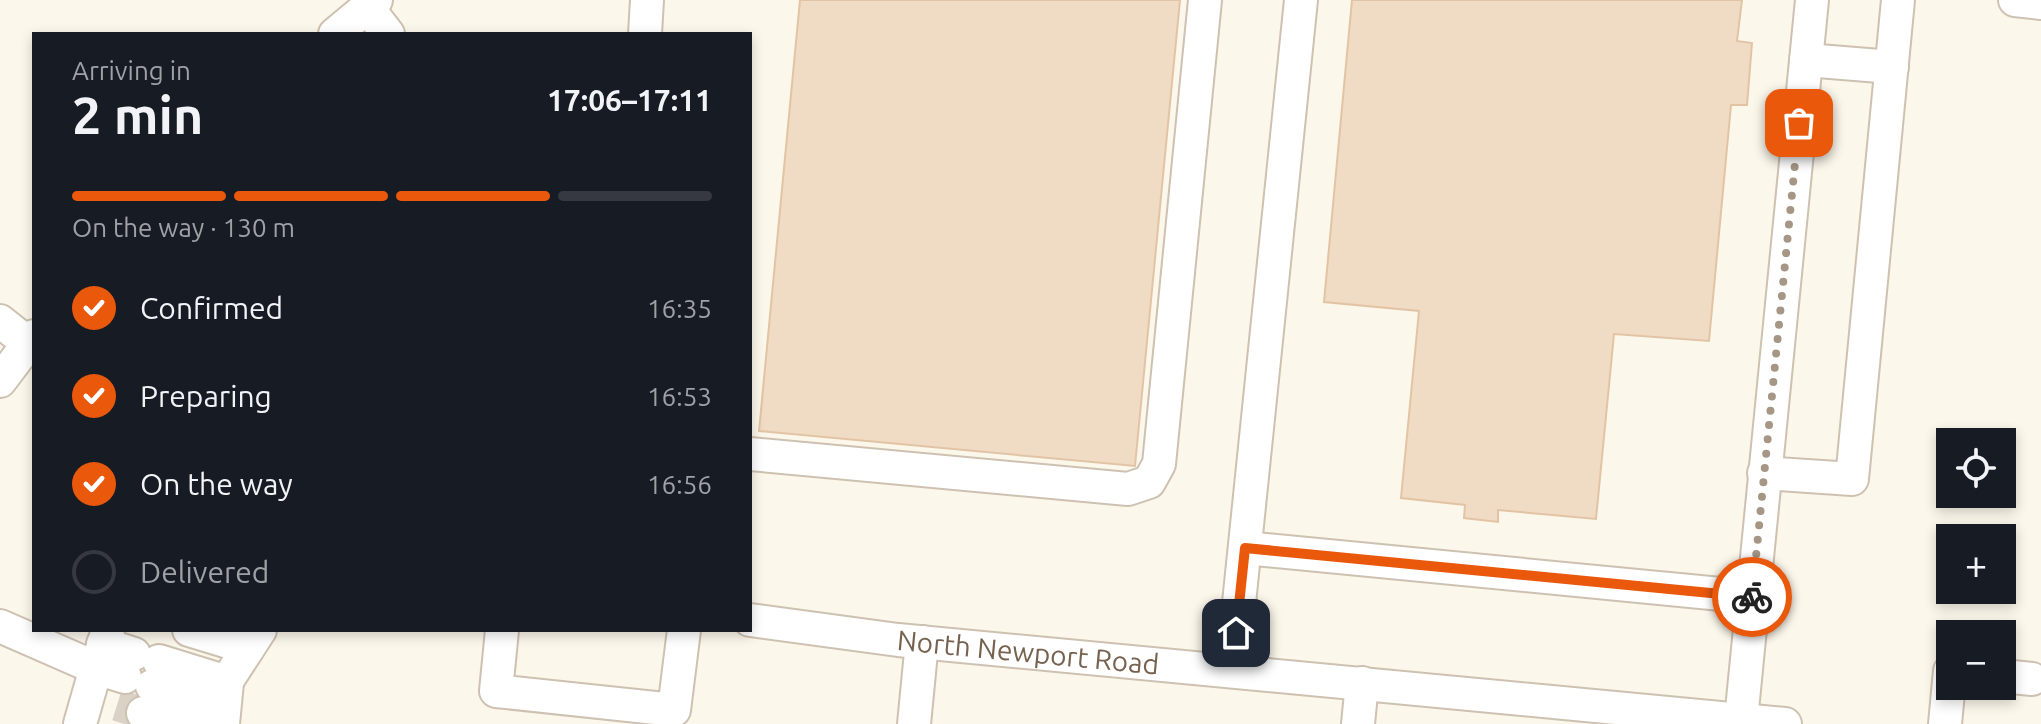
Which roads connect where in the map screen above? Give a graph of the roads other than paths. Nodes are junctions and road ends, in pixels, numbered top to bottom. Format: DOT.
graph roads {
  1 [pos="647,0"];
  2 [pos="1205,0"];
  3 [pos="1301,0"];
  4 [pos="1812,0"];
  5 [pos="1898,0"];
  6 [pos="2015,0"];
  7 [pos="2041,3"];
  8 [pos="372,4"];
  9 [pos="337,32"];
  10 [pos="387,32"];
  11 [pos="645,32"];
  12 [pos="1806,60"];
  13 [pos="1892,67"];
  14 [pos="0,321"];
  15 [pos="32,342"];
  16 [pos="0,381"];
  17 [pos="752,454"];
  18 [pos="1764,473"];
  19 [pos="1245,548"];
  20 [pos="1752,597"];
  21 [pos="752,620"];
  22 [pos="0,626"];
  23 [pos="203,632"];
  24 [pos="502,632"];
  25 [pos="684,632"];
  26 [pos="254,639"];
  27 [pos="922,642"];
  28 [pos="1232,671"];
  29 [pos="119,678"];
  30 [pos="1362,683"];
  31 [pos="1947,700"];
  32 [pos="215,709"];
  33 [pos="1760,722"];
  34 [pos="178,724"];
  35 [pos="914,724"];
  36 [pos="1358,724"];
  37 [pos="1945,724"];
  1 -- 11 [label="street"];
  2 -- 17 [label="street"];
  3 -- 19 [label="street"];
  4 -- 12 [label="street"];
  5 -- 13 [label="street"];
  6 -- 7 [label="street"];
  8 -- 9 [label="street"];
  8 -- 10 [label="street"];
  12 -- 13 [label="street"];
  12 -- 18 [label="street"];
  13 -- 18 [label="street"];
  14 -- 15 [label="street"];
  15 -- 16 [label="street"];
  18 -- 20 [label="street"];
  19 -- 20 [label="street"];
  19 -- 28 [label="street"];
  20 -- 33 [label="street"];
  21 -- 27 [label="street, North Newport Road"];
  22 -- 29 [label="street"];
  23 -- 26 [label="street"];
  24 -- 25 [label="street"];
  26 -- 32 [label="street"];
  27 -- 28 [label="street, North Newport Road"];
  27 -- 35 [label="street"];
  28 -- 30 [label="street, North Newport Road"];
  29 -- 32 [label="street"];
  29 -- 34 [label="street"];
  30 -- 33 [label="street, North Newport Road"];
  30 -- 36 [label="street"];
  31 -- 37 [label="street"];
}
